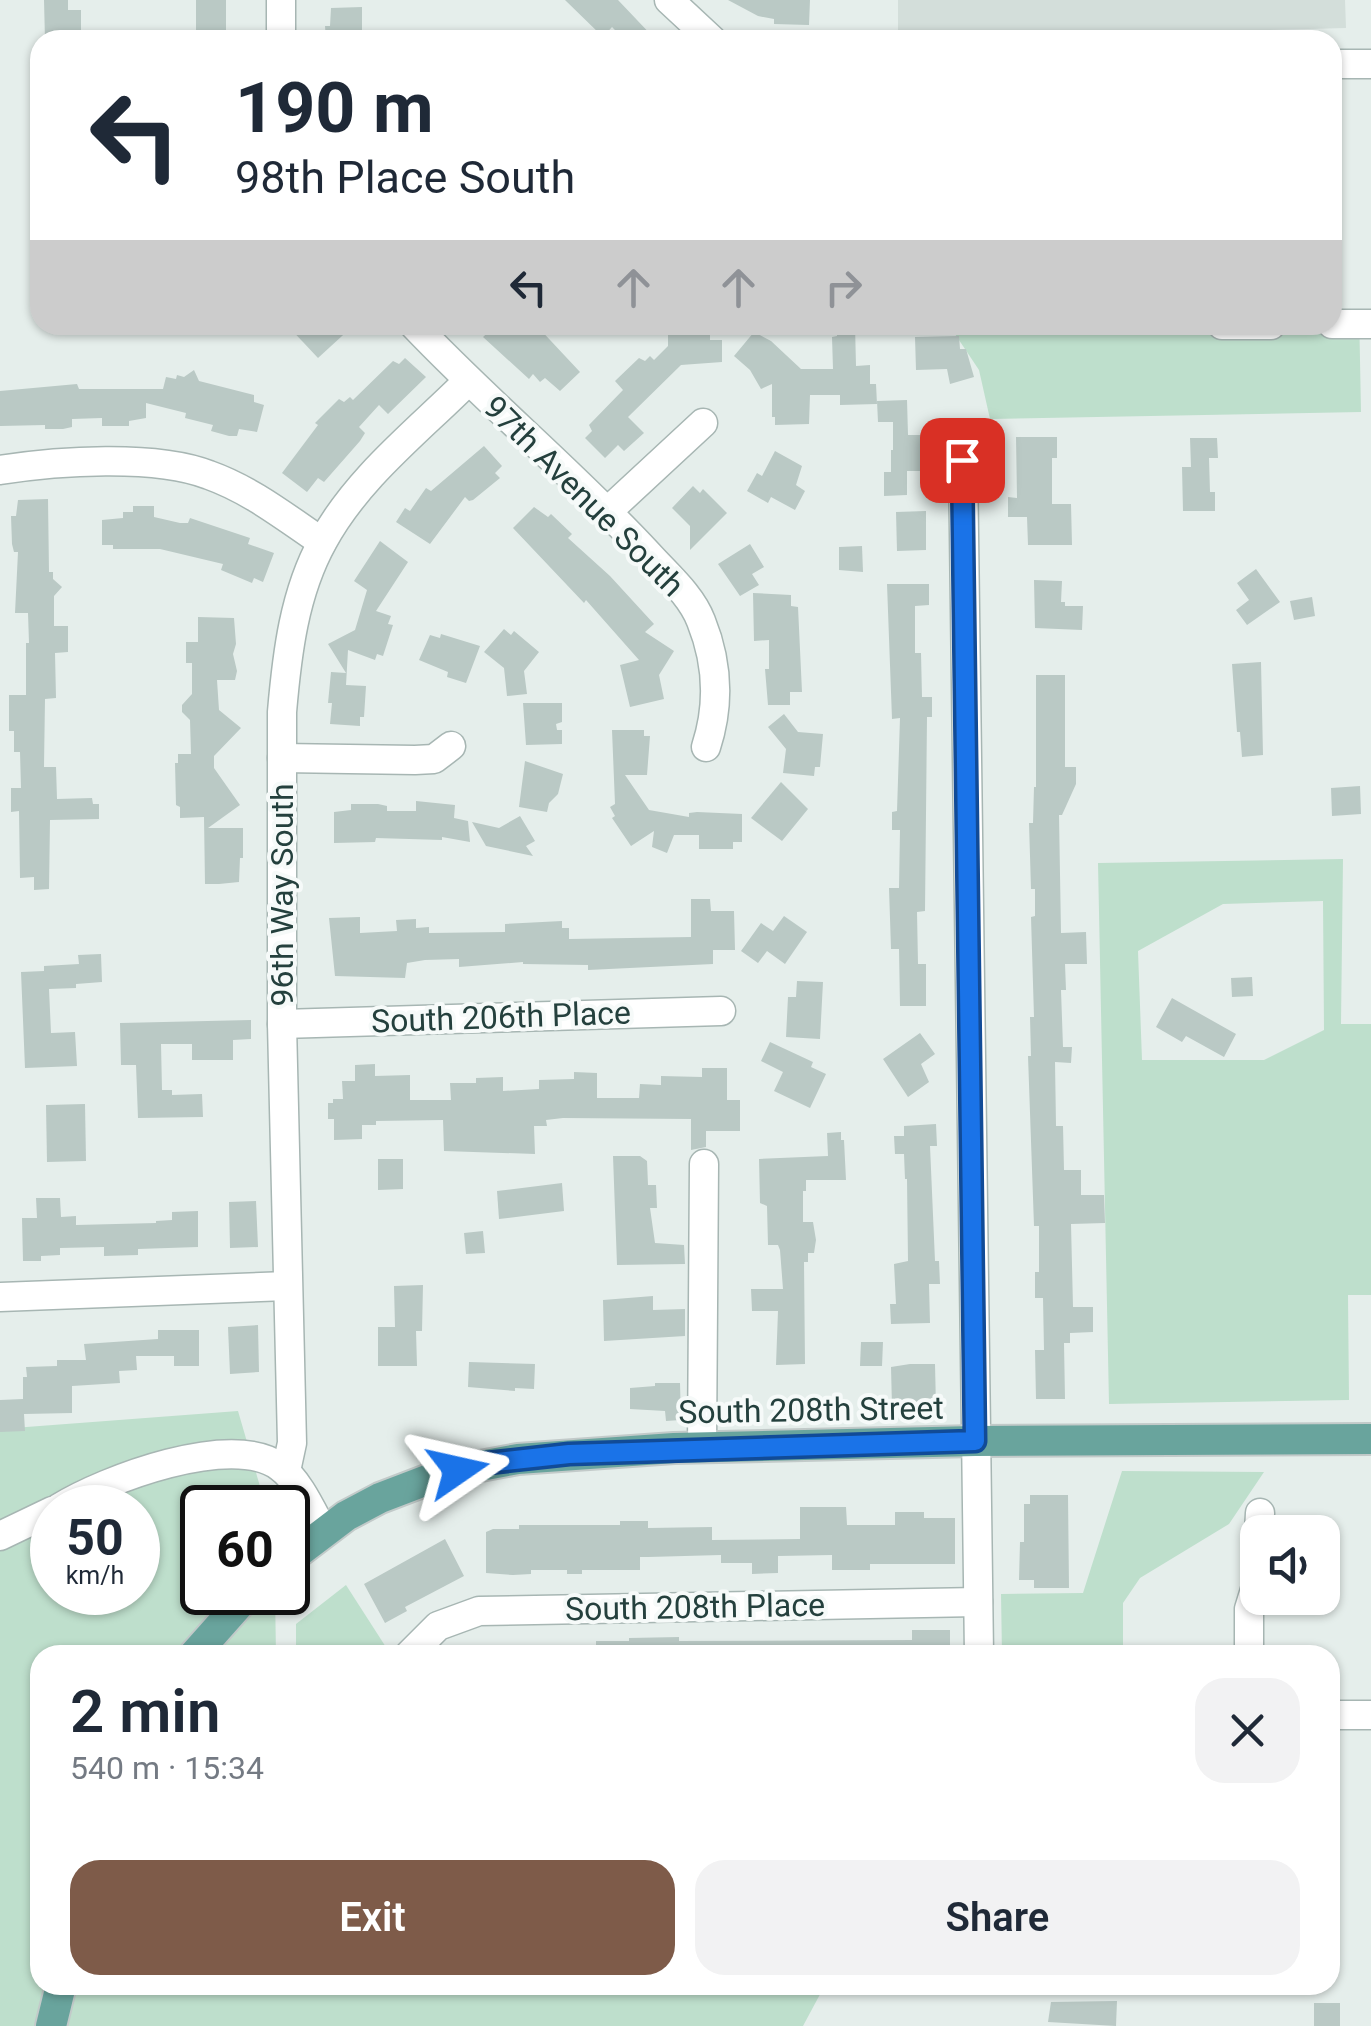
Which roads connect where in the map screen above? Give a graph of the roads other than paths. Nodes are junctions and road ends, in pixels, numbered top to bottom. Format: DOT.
graph roads {
  1 [pos="281,0"];
  2 [pos="669,0"];
  3 [pos="281,30"];
  4 [pos="701,30"];
  5 [pos="1342,64"];
  6 [pos="1371,64"];
  7 [pos="1342,324"];
  8 [pos="1371,324"];
  9 [pos="423,335"];
  10 [pos="468,382"];
  11 [pos="703,423"];
  12 [pos="962,460"];
  13 [pos="0,470"];
  14 [pos="608,511"];
  15 [pos="322,542"];
  16 [pos="451,746"];
  17 [pos="706,747"];
  18 [pos="282,758"];
  19 [pos="721,1011"];
  20 [pos="282,1024"];
  21 [pos="704,1164"];
  22 [pos="287,1286"];
  23 [pos="0,1297"];
  24 [pos="1371,1439"];
  25 [pos="975,1441"];
  26 [pos="702,1447"];
  27 [pos="286,1471"];
  28 [pos="101,1485"];
  29 [pos="30,1522"];
  30 [pos="323,1531"];
  31 [pos="0,1536"];
  32 [pos="310,1542"];
  33 [pos="978,1602"];
  34 [pos="230,1615"];
  35 [pos="1250,1615"];
  36 [pos="203,1645"];
  37 [pos="418,1645"];
  38 [pos="979,1645"];
  39 [pos="1250,1645"];
  40 [pos="1340,1715"];
  41 [pos="1371,1715"];
  42 [pos="58,1995"];
  43 [pos="51,2026"];
  1 -- 3 [label="street"];
  2 -- 4 [label="street"];
  5 -- 6 [label="street"];
  7 -- 8 [label="street"];
  9 -- 10 [label="street, 97th Avenue South"];
  10 -- 14 [label="street, 97th Avenue South"];
  10 -- 15 [label="street, 96th Way South"];
  11 -- 14 [label="street"];
  12 -- 25 [label="street"];
  13 -- 15 [label="street"];
  14 -- 17 [label="street, 97th Avenue South"];
  15 -- 18 [label="street, 96th Way South"];
  16 -- 18 [label="street"];
  18 -- 20 [label="street, 96th Way South"];
  19 -- 20 [label="street, South 206th Place"];
  20 -- 22 [label="street, 96th Way South"];
  21 -- 26 [label="street"];
  22 -- 23 [label="street"];
  22 -- 27 [label="street, 96th Way South"];
  24 -- 25 [label="main road, South 208th Street"];
  25 -- 26 [label="main road, South 208th Street"];
  25 -- 33 [label="street"];
  26 -- 30 [label="main road, South 208th Street"];
  27 -- 28 [label="street"];
  27 -- 30 [label="street"];
  29 -- 31 [label="street"];
  30 -- 32 [label="main road, South 208th Street"];
  33 -- 37 [label="street, South 208th Place"];
  33 -- 38 [label="street"];
  34 -- 36 [label="main road"];
  35 -- 39 [label="street"];
  40 -- 41 [label="street"];
  42 -- 43 [label="main road"];
}
